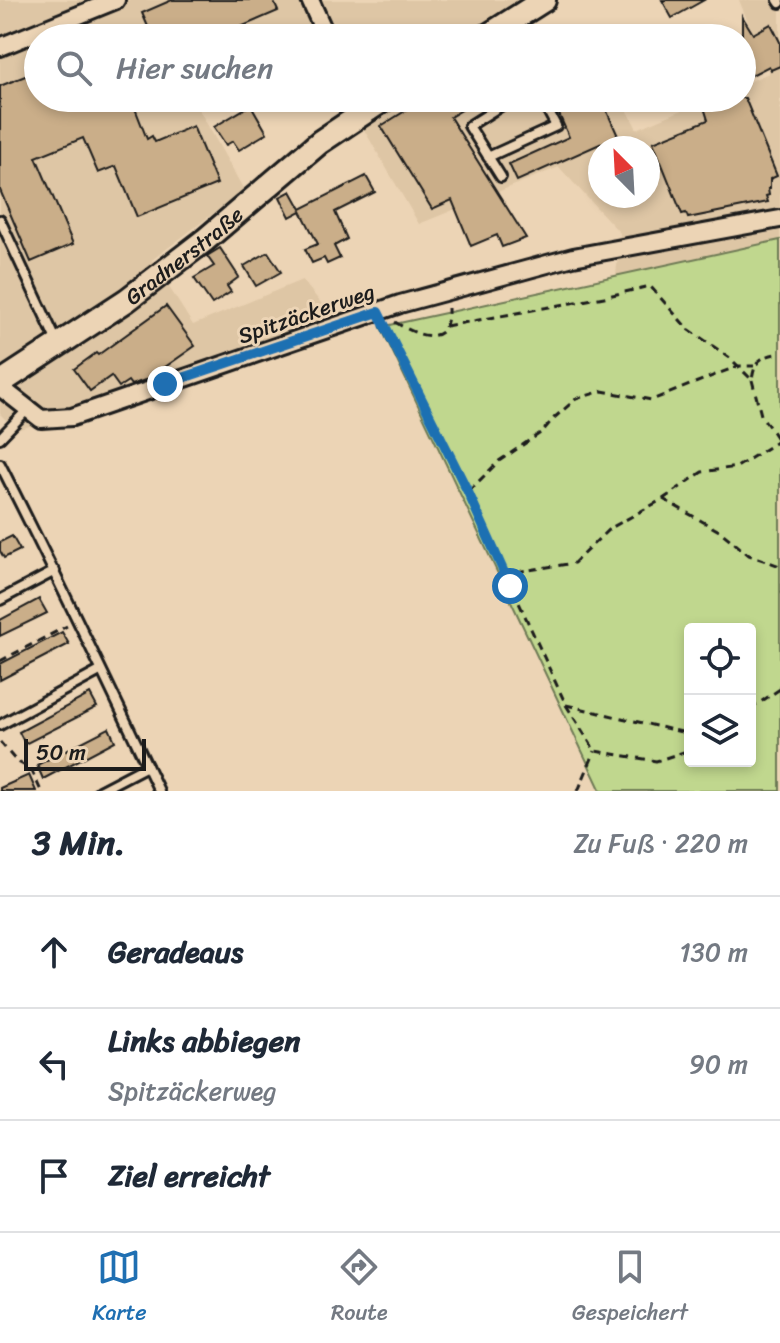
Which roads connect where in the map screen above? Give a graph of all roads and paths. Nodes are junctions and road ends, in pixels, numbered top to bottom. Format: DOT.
graph roads {
  1 [pos="116,0"];
  2 [pos="310,0"];
  3 [pos="544,0"];
  4 [pos="57,24"];
  5 [pos="321,24"];
  6 [pos="519,24"];
  7 [pos="24,37"];
  8 [pos="0,47"];
  9 [pos="351,112"];
  10 [pos="491,112"];
  11 [pos="548,112"];
  12 [pos="488,157"];
  13 [pos="501,177"];
  14 [pos="780,219"];
  15 [pos="0,220"];
  16 [pos="443,293"];
  17 [pos="378,312"];
  18 [pos="446,326"];
  19 [pos="59,345"];
  20 [pos="780,353"];
  21 [pos="738,366"];
  22 [pos="754,366"];
  23 [pos="752,380"];
  24 [pos="0,385"];
  25 [pos="28,409"];
  26 [pos="0,438"];
  27 [pos="779,442"];
  28 [pos="0,464"];
  29 [pos="468,492"];
  30 [pos="663,499"];
  31 [pos="780,566"];
  32 [pos="55,571"];
  33 [pos="510,586"];
  34 [pos="0,600"];
  35 [pos="78,621"];
  36 [pos="0,661"];
  37 [pos="100,671"];
  38 [pos="780,689"];
  39 [pos="566,705"];
  40 [pos="756,705"];
  41 [pos="0,725"];
  42 [pos="684,733"];
  43 [pos="0,742"];
  44 [pos="595,751"];
  45 [pos="684,752"];
  46 [pos="147,766"];
  47 [pos="41,791"];
  48 [pos="99,791"];
  49 [pos="159,791"];
  50 [pos="578,791"];
  1 -- 4 [label="street"];
  2 -- 5 [label="street"];
  3 -- 6 [label="main road"];
  7 -- 8 [label="street"];
  9 -- 19 [label="main road, Gradnerstraße"];
  10 -- 12 [label="lane"];
  11 -- 12 [label="lane"];
  12 -- 13 [label="lane"];
  14 -- 16 [label="street, Spitzäckerweg"];
  15 -- 19 [label="lane"];
  16 -- 17 [label="street, Spitzäckerweg"];
  16 -- 18 [label="path"];
  17 -- 18 [label="path"];
  17 -- 25 [label="street, Spitzäckerweg"];
  17 -- 29 [label="path"];
  18 -- 21 [label="path"];
  19 -- 24 [label="main road, Gradnerstraße"];
  20 -- 22 [label="path"];
  21 -- 22 [label="path"];
  21 -- 23 [label="path"];
  21 -- 29 [label="path"];
  22 -- 23 [label="path"];
  23 -- 27 [label="path"];
  24 -- 25 [label="street, Spitzäckerweg"];
  25 -- 26 [label="lane"];
  27 -- 30 [label="path"];
  28 -- 32 [label="lane"];
  29 -- 33 [label="path"];
  30 -- 31 [label="path"];
  30 -- 33 [label="path"];
  32 -- 34 [label="lane"];
  32 -- 35 [label="lane"];
  33 -- 39 [label="path"];
  35 -- 36 [label="path"];
  35 -- 37 [label="lane"];
  37 -- 41 [label="lane"];
  37 -- 46 [label="lane"];
  38 -- 40 [label="path"];
  39 -- 42 [label="path"];
  39 -- 44 [label="path"];
  43 -- 47 [label="path"];
  44 -- 45 [label="path"];
  44 -- 50 [label="path"];
  46 -- 48 [label="lane"];
  46 -- 49 [label="lane"];
}
